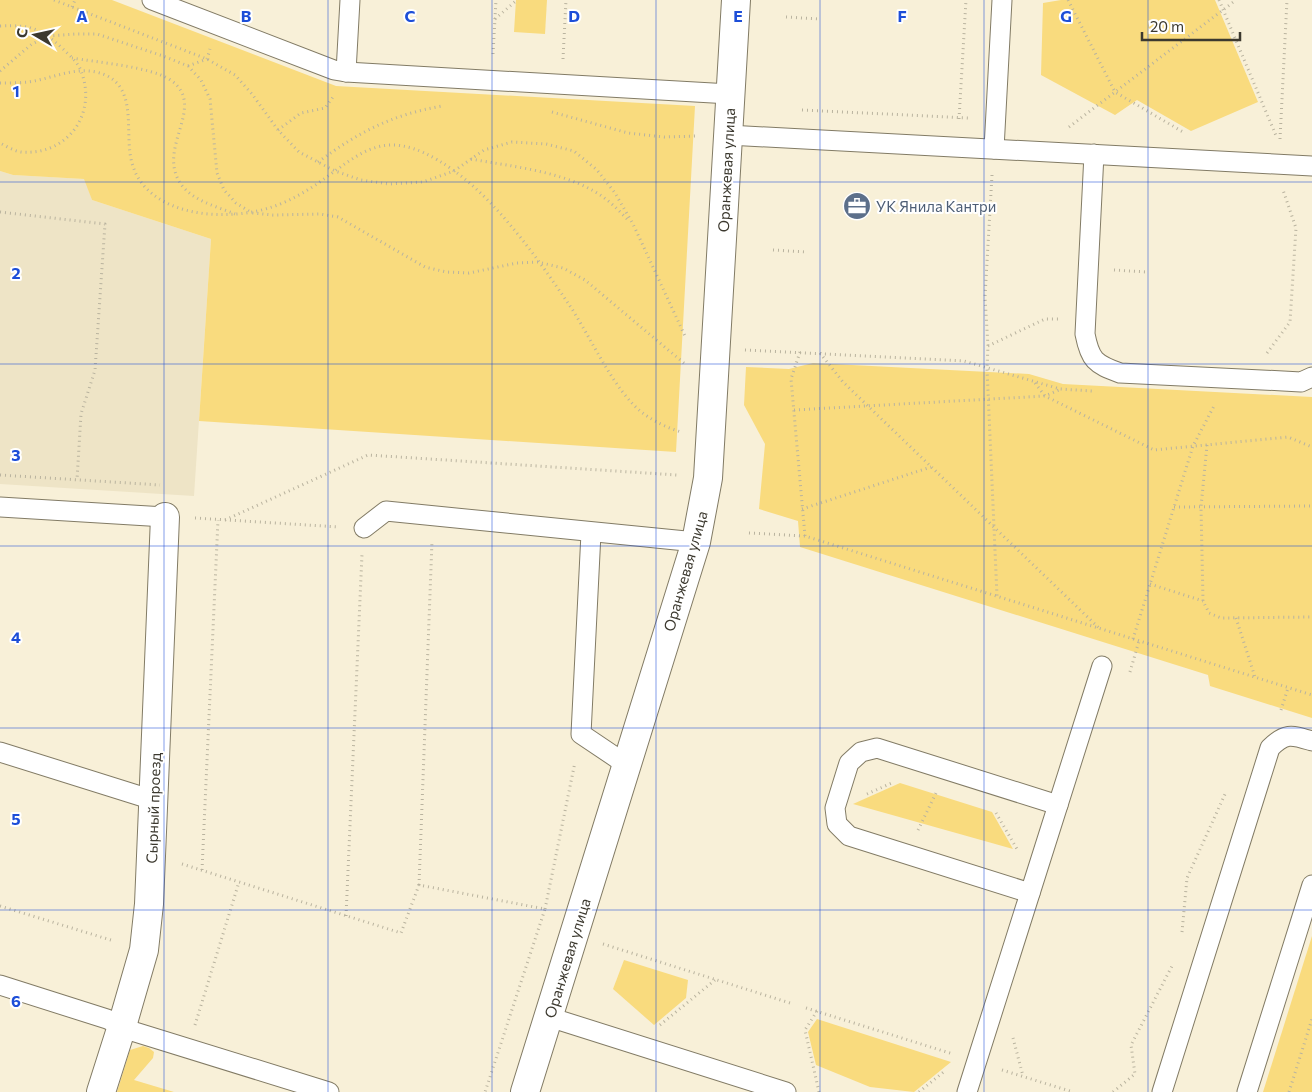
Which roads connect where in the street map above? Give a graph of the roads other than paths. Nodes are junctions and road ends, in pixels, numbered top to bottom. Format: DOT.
graph roads {
  1 [pos="152,0"];
  2 [pos="350,0"];
  3 [pos="736,0"];
  4 [pos="1002,0"];
  5 [pos="346,72"];
  6 [pos="730,94"];
  7 [pos="716,135"];
  8 [pos="994,149"];
  9 [pos="1094,154"];
  10 [pos="1312,166"];
  11 [pos="1312,377"];
  12 [pos="0,507"];
  13 [pos="165,517"];
  14 [pos="364,528"];
  15 [pos="591,533"];
  16 [pos="696,542"];
  17 [pos="1102,666"];
  18 [pos="1312,741"];
  19 [pos="0,752"];
  20 [pos="627,764"];
  21 [pos="153,800"];
  22 [pos="1058,805"];
  23 [pos="1312,885"];
  24 [pos="1032,886"];
  25 [pos="0,985"];
  26 [pos="549,1017"];
  27 [pos="122,1026"];
  28 [pos="779,1090"];
  29 [pos="101,1092"];
  30 [pos="329,1092"];
  31 [pos="525,1092"];
  32 [pos="967,1092"];
  33 [pos="1162,1092"];
  34 [pos="1247,1092"];
  1 -- 5 [label="lane"];
  2 -- 5 [label="lane"];
  3 -- 6 [label="street, Оранжевая улица"];
  4 -- 8 [label="lane"];
  5 -- 6 [label="lane"];
  6 -- 7 [label="street, Оранжевая улица"];
  7 -- 8 [label="lane"];
  7 -- 16 [label="street, Оранжевая улица"];
  8 -- 9 [label="lane"];
  9 -- 10 [label="lane"];
  9 -- 11 [label="lane"];
  12 -- 13 [label="lane"];
  13 -- 21 [label="street, Сырный проезд"];
  14 -- 15 [label="lane"];
  15 -- 16 [label="lane"];
  15 -- 20 [label="lane"];
  16 -- 20 [label="street, Оранжевая улица"];
  17 -- 22 [label="lane"];
  18 -- 33 [label="lane"];
  19 -- 21 [label="lane"];
  20 -- 26 [label="street, Оранжевая улица"];
  21 -- 27 [label="street, Сырный проезд"];
  22 -- 24 [label="lane"];
  22 -- 24 [label="lane"];
  23 -- 34 [label="lane"];
  24 -- 32 [label="lane"];
  25 -- 27 [label="lane"];
  26 -- 28 [label="lane"];
  26 -- 31 [label="street, Оранжевая улица"];
  27 -- 29 [label="street, Сырный проезд"];
  27 -- 30 [label="lane"];
}
